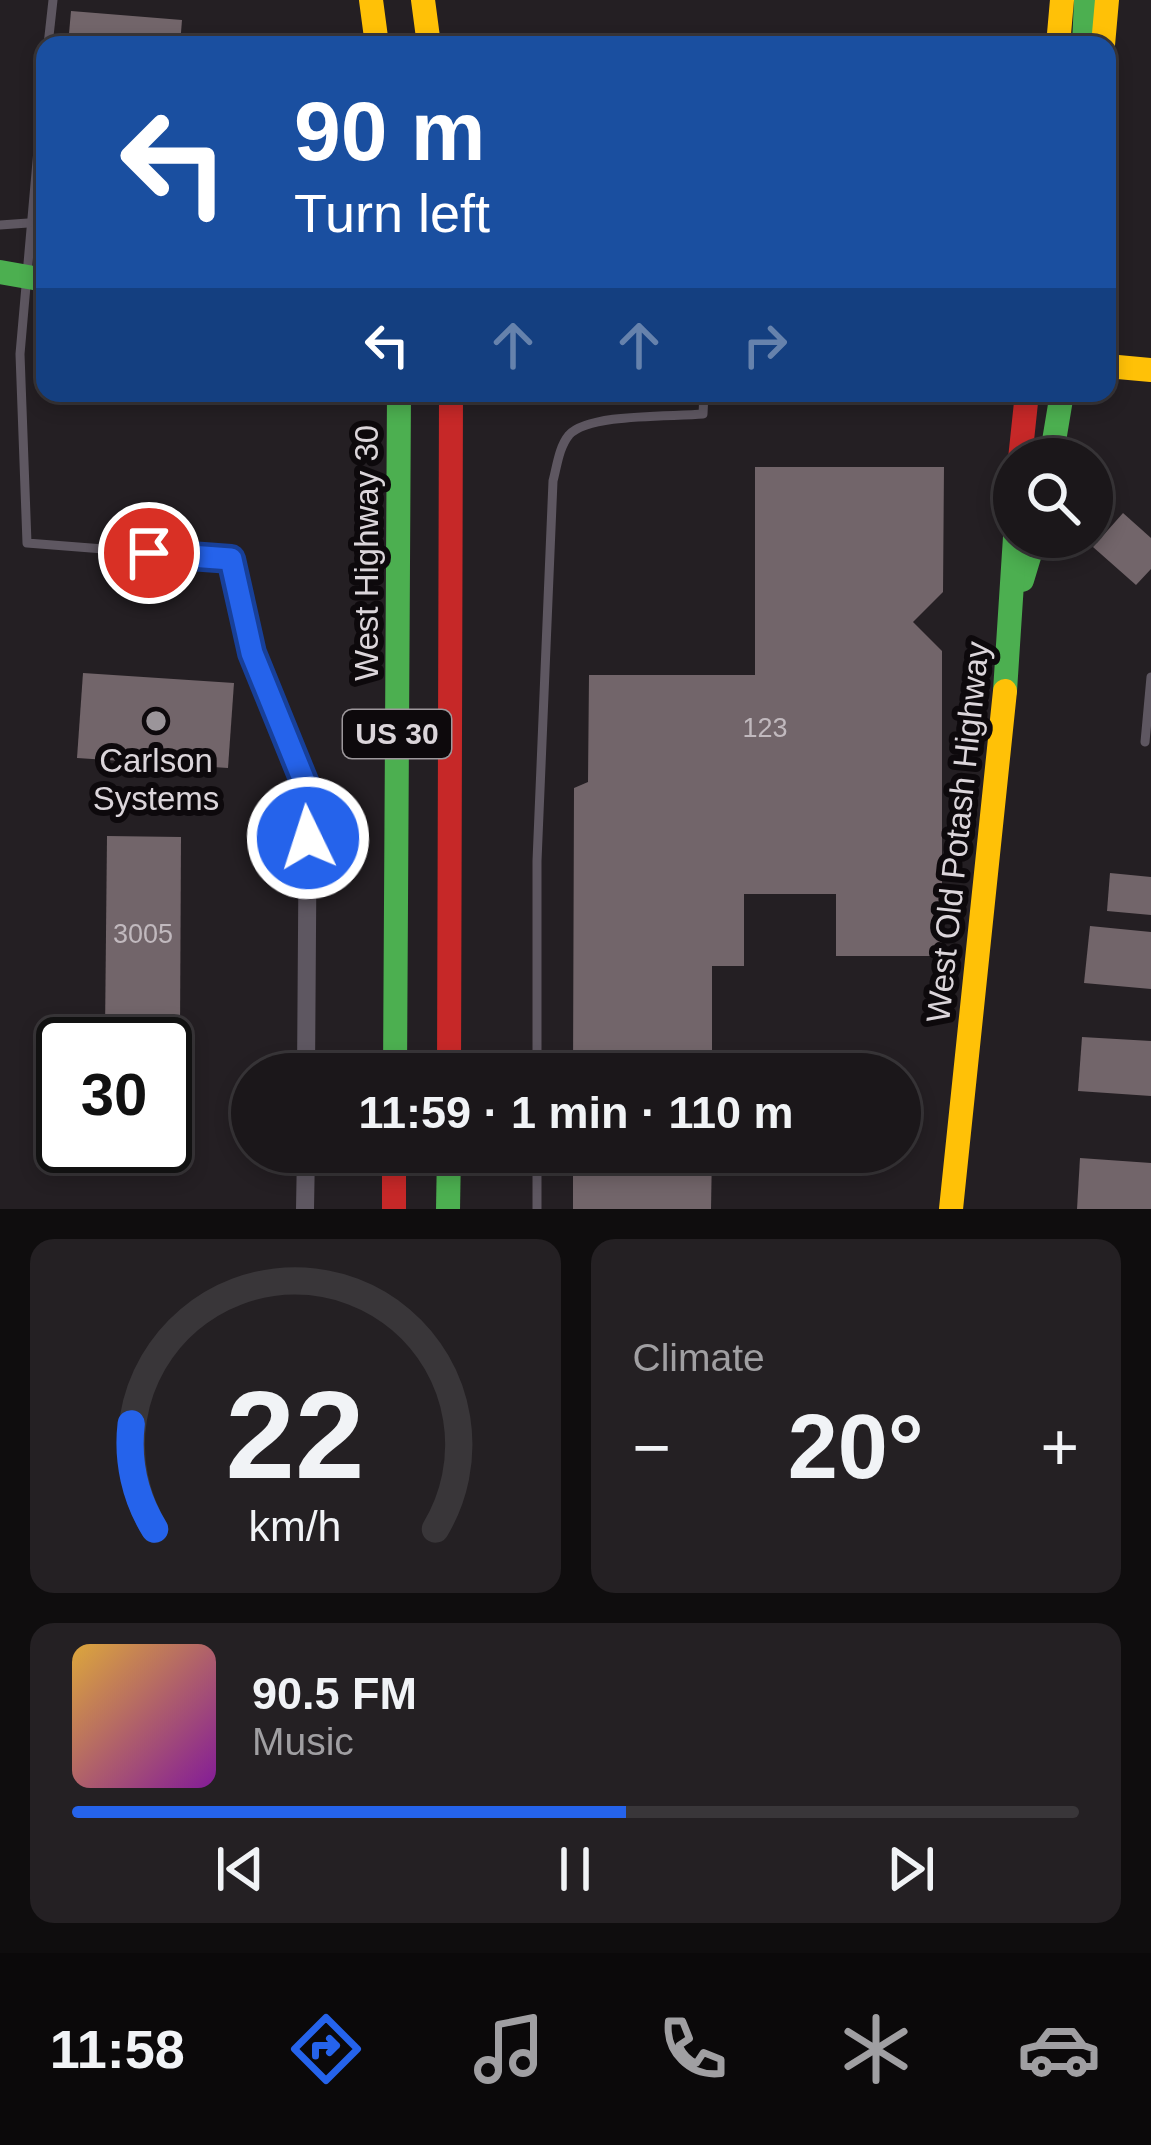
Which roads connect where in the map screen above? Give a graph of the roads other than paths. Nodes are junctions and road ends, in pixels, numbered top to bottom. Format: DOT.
graph roads {
  1 [pos="53,0"];
  2 [pos="371,0"];
  3 [pos="423,0"];
  4 [pos="1062,0"];
  5 [pos="1086,0"];
  6 [pos="1108,0"];
  7 [pos="49,36"];
  8 [pos="376,36"];
  9 [pos="428,36"];
  10 [pos="1059,36"];
  11 [pos="1084,36"];
  12 [pos="1104,36"];
  13 [pos="36,151"];
  14 [pos="28,223"];
  15 [pos="0,225"];
  16 [pos="36,260"];
  17 [pos="0,272"];
  18 [pos="36,274"];
  19 [pos="36,287"];
  20 [pos="1116,367"];
  21 [pos="1151,370"];
  22 [pos="399,402"];
  23 [pos="451,402"];
  24 [pos="704,402"];
  25 [pos="1026,402"];
  26 [pos="1060,402"];
  27 [pos="1022,438"];
  28 [pos="1054,438"];
  29 [pos="1015,558"];
  30 [pos="1029,558"];
  31 [pos="1014,605"];
  32 [pos="1151,677"];
  33 [pos="1145,742"];
  34 [pos="308,791"];
  35 [pos="306,1053"];
  36 [pos="395,1053"];
  37 [pos="449,1053"];
  38 [pos="537,1053"];
  39 [pos="306,1173"];
  40 [pos="394,1173"];
  41 [pos="448,1173"];
  42 [pos="537,1173"];
  43 [pos="305,1209"];
  44 [pos="394,1209"];
  45 [pos="448,1209"];
  46 [pos="537,1209"];
  47 [pos="951,1209"];
  1 -- 7 [label="lane"];
  2 -- 8 [label="main road"];
  3 -- 9 [label="main road"];
  4 -- 10 [label="main road"];
  5 -- 11 [label="main road"];
  6 -- 12 [label="main road"];
  13 -- 14 [label="lane"];
  14 -- 15 [label="lane"];
  14 -- 16 [label="lane"];
  17 -- 18 [label="main road"];
  19 -- 34 [label="lane"];
  20 -- 21 [label="main road"];
  22 -- 36 [label="main road, West Highway 30 / US 30"];
  23 -- 37 [label="main road, US 30"];
  24 -- 38 [label="lane"];
  25 -- 27 [label="main road"];
  26 -- 28 [label="main road"];
  29 -- 31 [label="main road, West Old Potash Highway"];
  30 -- 31 [label="main road, West Old Potash Highway"];
  31 -- 47 [label="main road, West Old Potash Highway"];
  32 -- 33 [label="lane"];
  34 -- 35 [label="street"];
  39 -- 43 [label="street"];
  40 -- 44 [label="main road"];
  41 -- 45 [label="main road"];
  42 -- 46 [label="lane"];
}
